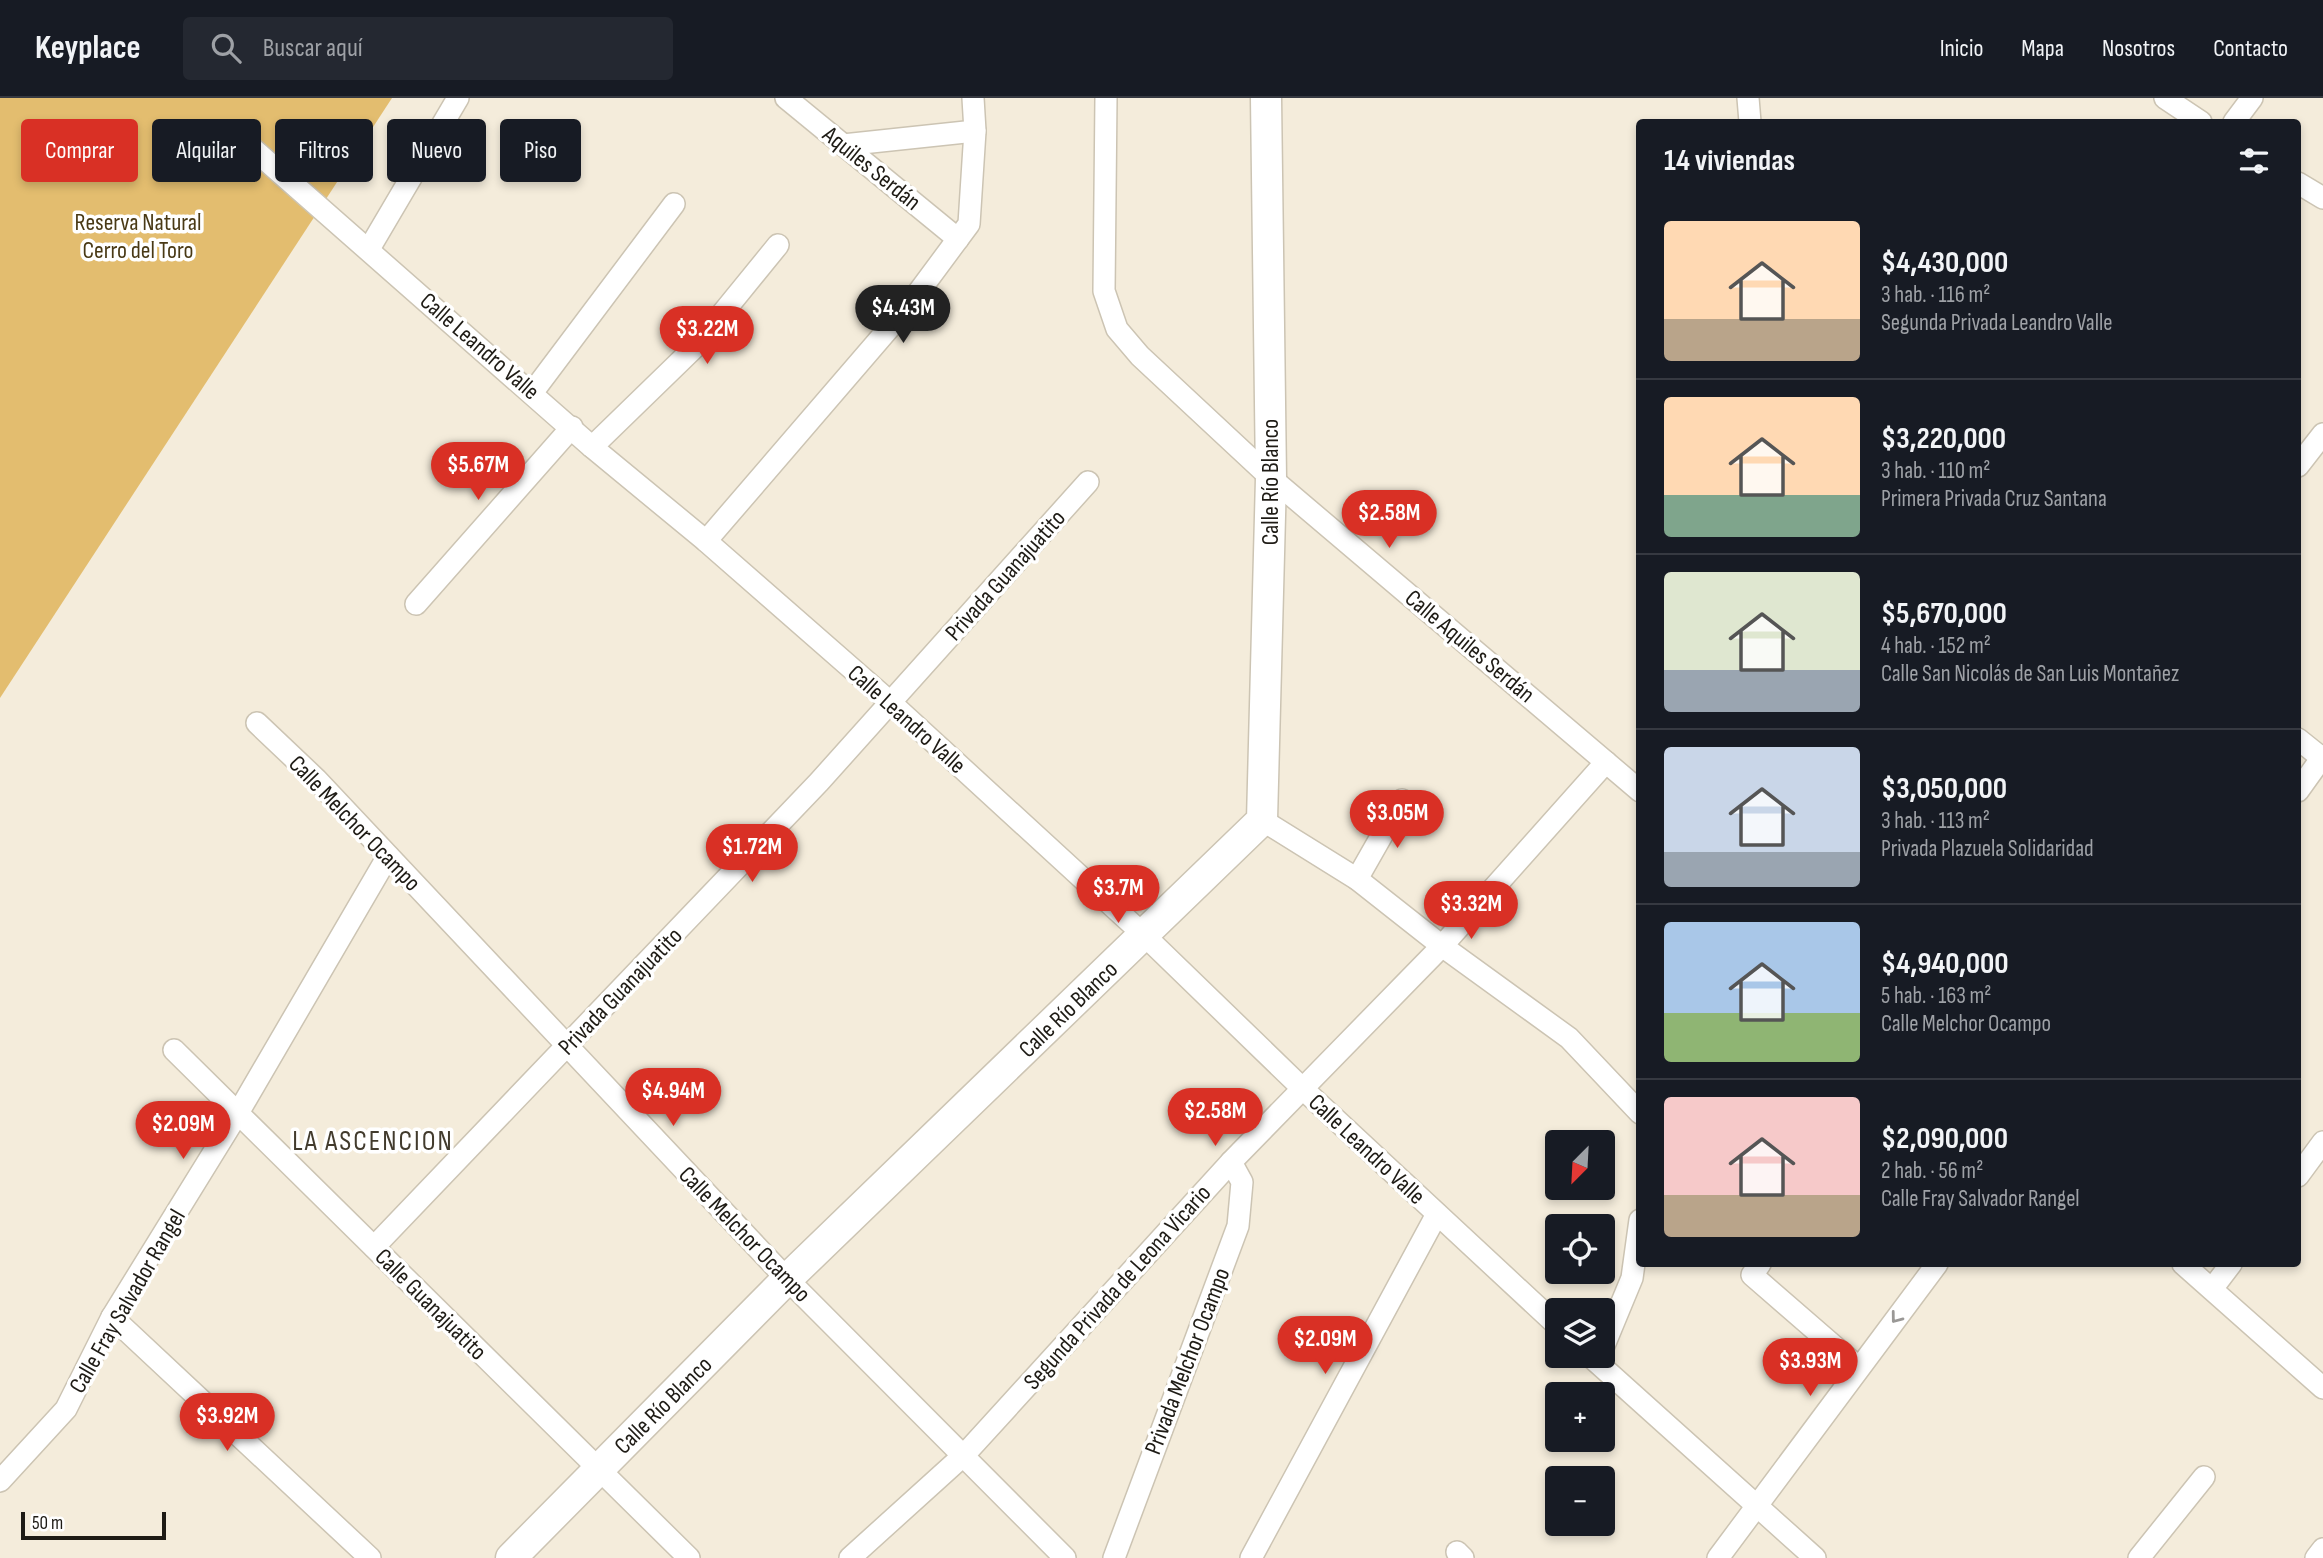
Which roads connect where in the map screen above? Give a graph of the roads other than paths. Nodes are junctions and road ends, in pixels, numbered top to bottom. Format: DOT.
graph roads {
  1 [pos="458,98"];
  2 [pos="786,98"];
  3 [pos="973,98"];
  4 [pos="1106,98"];
  5 [pos="1266,98"];
  6 [pos="1748,98"];
  7 [pos="2165,98"];
  8 [pos="2252,98"];
  9 [pos="1750,119"];
  10 [pos="2196,119"];
  11 [pos="2236,119"];
  12 [pos="975,131"];
  13 [pos="843,145"];
  14 [pos="261,155"];
  15 [pos="2301,185"];
  16 [pos="2323,198"];
  17 [pos="674,204"];
  18 [pos="958,239"];
  19 [pos="778,245"];
  20 [pos="369,248"];
  21 [pos="532,393"];
  22 [pos="572,427"];
  23 [pos="2323,434"];
  24 [pos="592,447"];
  25 [pos="2301,462"];
  26 [pos="1271,478"];
  27 [pos="1088,482"];
  28 [pos="706,541"];
  29 [pos="415,604"];
  30 [pos="890,702"];
  31 [pos="257,723"];
  32 [pos="2301,741"];
  33 [pos="2323,758"];
  34 [pos="1606,762"];
  35 [pos="2301,787"];
  36 [pos="1636,788"];
  37 [pos="1402,800"];
  38 [pos="1262,820"];
  39 [pos="388,856"];
  40 [pos="1357,879"];
  41 [pos="1144,935"];
  42 [pos="1442,946"];
  43 [pos="568,1047"];
  44 [pos="174,1050"];
  45 [pos="1303,1089"];
  46 [pos="1636,1109"];
  47 [pos="238,1113"];
  48 [pos="2323,1142"];
  49 [pos="1231,1162"];
  50 [pos="2301,1172"];
  51 [pos="1437,1214"];
  52 [pos="373,1247"];
  53 [pos="1636,1249"];
  54 [pos="1758,1267"];
  55 [pos="1935,1267"];
  56 [pos="2186,1267"];
  57 [pos="2229,1267"];
  58 [pos="787,1279"];
  59 [pos="2212,1289"];
  60 [pos="1545,1314"];
  61 [pos="1615,1316"];
  62 [pos="112,1317"];
  63 [pos="1858,1367"];
  64 [pos="1610,1368"];
  65 [pos="2323,1388"];
  66 [pos="965,1454"];
  67 [pos="599,1469"];
  68 [pos="2204,1477"];
  69 [pos="0,1481"];
  70 [pos="1757,1506"];
  71 [pos="2323,1549"];
  72 [pos="370,1558"];
  73 [pos="511,1558"];
  74 [pos="689,1558"];
  75 [pos="850,1558"];
  76 [pos="1065,1558"];
  77 [pos="1114,1558"];
  78 [pos="1251,1558"];
  79 [pos="1718,1558"];
  80 [pos="1815,1558"];
  81 [pos="2139,1558"];
  82 [pos="2316,1558"];
  1 -- 20 [label="street"];
  2 -- 13 [label="street, Aquiles Serdán"];
  3 -- 12 [label="street"];
  4 -- 26 [label="street, Calle Aquiles Serdán"];
  5 -- 26 [label="street, Calle Río Blanco"];
  6 -- 9 [label="street"];
  7 -- 10 [label="street"];
  8 -- 11 [label="street"];
  12 -- 13 [label="street"];
  12 -- 18 [label="street"];
  13 -- 18 [label="street, Aquiles Serdán"];
  14 -- 20 [label="street, Calle Leandro Valle"];
  15 -- 16 [label="street"];
  17 -- 21 [label="street"];
  18 -- 28 [label="street"];
  19 -- 24 [label="street"];
  20 -- 21 [label="street, Calle Leandro Valle"];
  21 -- 22 [label="street, Calle Leandro Valle"];
  22 -- 24 [label="street, Calle Leandro Valle"];
  22 -- 29 [label="street"];
  23 -- 25 [label="street"];
  24 -- 28 [label="street, Calle Leandro Valle"];
  26 -- 34 [label="street, Calle Aquiles Serdán"];
  26 -- 38 [label="street, Calle Río Blanco"];
  27 -- 30 [label="street, Privada Guanajuatito"];
  28 -- 30 [label="street, Calle Leandro Valle"];
  30 -- 41 [label="street, Calle Leandro Valle"];
  30 -- 43 [label="street, Privada Guanajuatito"];
  31 -- 39 [label="street, Calle Melchor Ocampo"];
  32 -- 33 [label="street"];
  33 -- 35 [label="street"];
  34 -- 36 [label="street, Calle Aquiles Serdán"];
  34 -- 42 [label="street, Segunda Privada de Leona Vicario"];
  37 -- 40 [label="street"];
  38 -- 40 [label="street"];
  38 -- 41 [label="street, Calle Río Blanco"];
  39 -- 43 [label="street, Calle Melchor Ocampo"];
  39 -- 47 [label="street, Calle Fray Salvador Rangel"];
  40 -- 42 [label="street"];
  41 -- 45 [label="street, Calle Leandro Valle"];
  41 -- 58 [label="street, Calle Río Blanco"];
  42 -- 45 [label="street, Segunda Privada de Leona Vicario"];
  42 -- 46 [label="street"];
  43 -- 52 [label="street, Privada Guanajuatito"];
  43 -- 58 [label="street, Calle Melchor Ocampo"];
  44 -- 47 [label="street, Calle Guanajuatito"];
  45 -- 49 [label="street, Segunda Privada de Leona Vicario"];
  45 -- 51 [label="street, Calle Leandro Valle"];
  47 -- 52 [label="street, Calle Guanajuatito"];
  47 -- 62 [label="street, Calle Fray Salvador Rangel"];
  48 -- 50 [label="street"];
  49 -- 66 [label="street, Segunda Privada de Leona Vicario"];
  49 -- 77 [label="street, Privada Melchor Ocampo"];
  51 -- 60 [label="street, Calle Leandro Valle"];
  51 -- 78 [label="street"];
  52 -- 67 [label="street, Calle Guanajuatito"];
  53 -- 61 [label="street"];
  54 -- 63 [label="street"];
  55 -- 63 [label="street, one-way"];
  56 -- 59 [label="street"];
  57 -- 59 [label="street"];
  58 -- 66 [label="street, Calle Melchor Ocampo"];
  58 -- 67 [label="street, Calle Río Blanco"];
  59 -- 65 [label="street"];
  62 -- 69 [label="street, Calle Fray Salvador Rangel"];
  62 -- 72 [label="street"];
  63 -- 70 [label="street"];
  64 -- 70 [label="street"];
  66 -- 75 [label="street, Segunda Privada de Leona Vicario"];
  66 -- 76 [label="street, Calle Melchor Ocampo"];
  67 -- 73 [label="street, Calle Río Blanco"];
  67 -- 74 [label="street, Calle Guanajuatito"];
  68 -- 81 [label="street"];
  70 -- 79 [label="street"];
  70 -- 80 [label="street"];
  71 -- 82 [label="street"];
}
